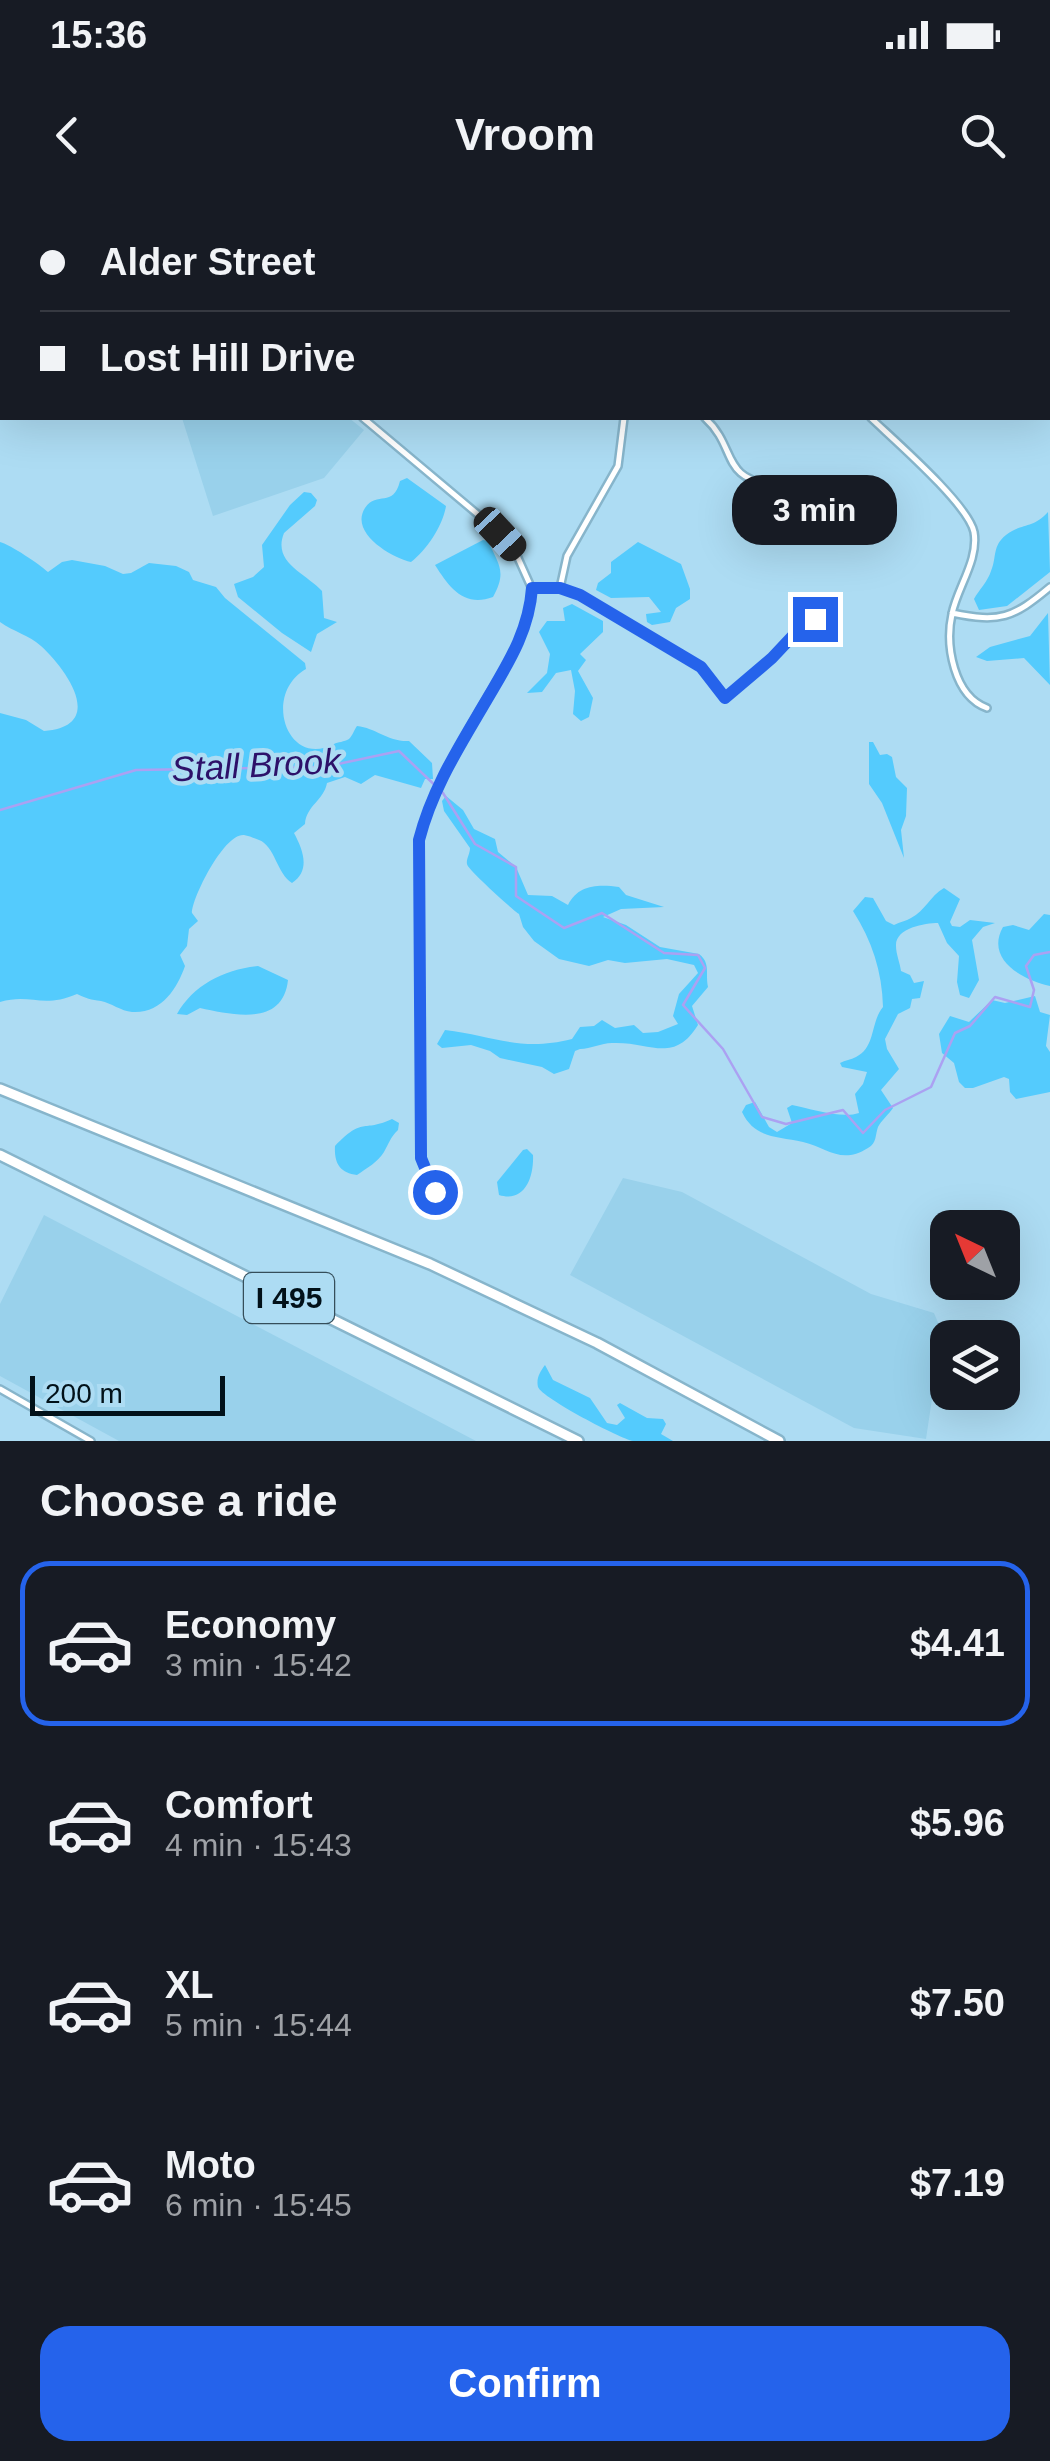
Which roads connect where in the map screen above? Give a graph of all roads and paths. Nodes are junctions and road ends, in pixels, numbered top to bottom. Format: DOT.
graph roads {
  1 [pos="1050,380"];
  2 [pos="1050,397"];
  3 [pos="364,420"];
  4 [pos="624,420"];
  5 [pos="707,420"];
  6 [pos="873,420"];
  7 [pos="776,485"];
  8 [pos="1050,587"];
  9 [pos="532,588"];
  10 [pos="560,588"];
  11 [pos="952,613"];
  12 [pos="815,619"];
  13 [pos="986,708"];
  14 [pos="0,1088"];
  15 [pos="0,1156"];
  16 [pos="435,1192"];
  17 [pos="0,1389"];
  18 [pos="92,1441"];
  19 [pos="578,1441"];
  20 [pos="779,1441"];
  1 -- 2 [label="street"];
  3 -- 9 [label="street"];
  4 -- 10 [label="street"];
  5 -- 7 [label="street"];
  6 -- 11 [label="street"];
  8 -- 11 [label="street"];
  9 -- 10 [label="street"];
  9 -- 16 [label="street"];
  10 -- 12 [label="street"];
  11 -- 13 [label="street"];
  14 -- 20 [label="highway, I 495"];
  15 -- 19 [label="highway, I 495"];
  17 -- 18 [label="street"];
}
